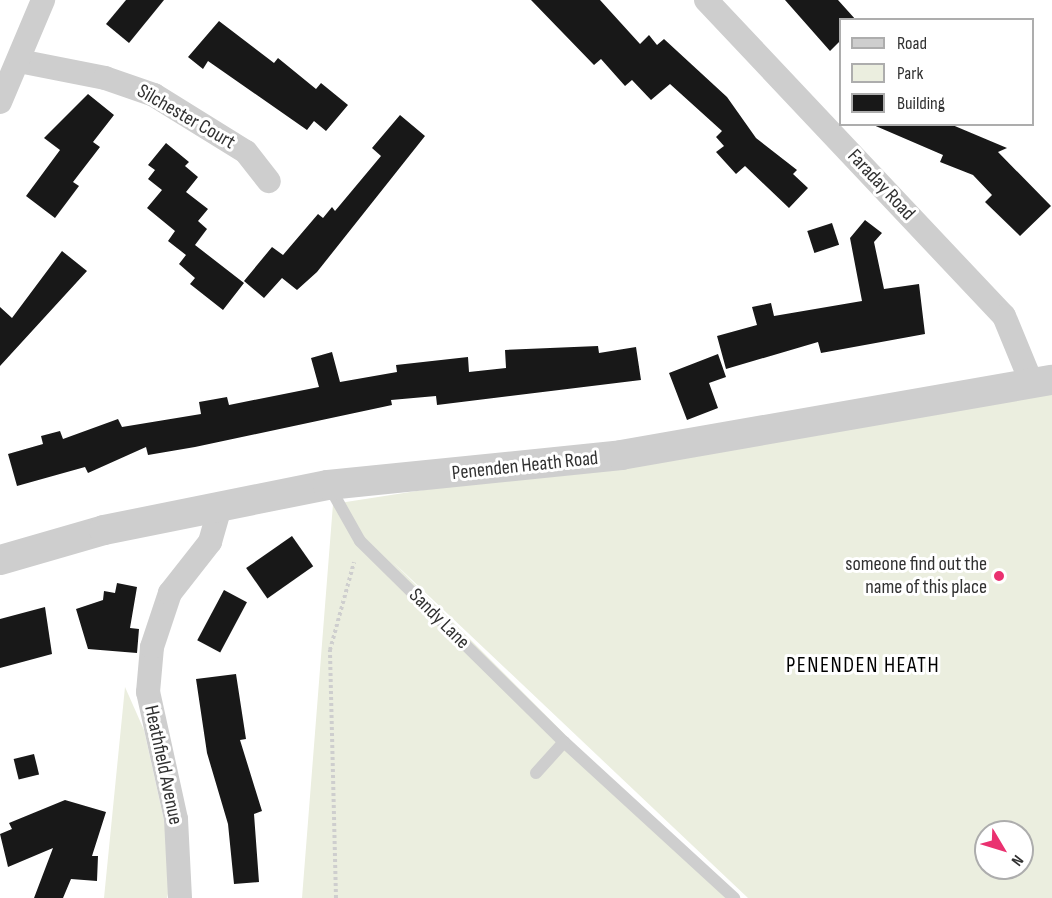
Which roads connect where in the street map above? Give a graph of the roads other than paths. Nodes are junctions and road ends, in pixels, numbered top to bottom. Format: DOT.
graph roads {
  1 [pos="43,0"];
  2 [pos="706,0"];
  3 [pos="19,61"];
  4 [pos="0,102"];
  5 [pos="269,181"];
  6 [pos="1042,382"];
  7 [pos="328,485"];
  8 [pos="220,506"];
  9 [pos="0,560"];
  10 [pos="564,742"];
  11 [pos="536,773"];
  12 [pos="180,898"];
  13 [pos="734,898"];
  1 -- 3 [label="street"];
  2 -- 6 [label="street, Faraday Road"];
  3 -- 4 [label="street"];
  3 -- 5 [label="street, Silchester Court"];
  6 -- 7 [label="street, Penenden Heath Road"];
  7 -- 8 [label="street, Penenden Heath Road"];
  7 -- 10 [label="lane, Sandy Lane"];
  8 -- 9 [label="street, Penenden Heath Road"];
  8 -- 12 [label="street, Heathfield Avenue"];
  10 -- 11 [label="lane"];
  10 -- 13 [label="lane, Sandy Lane"];
}
